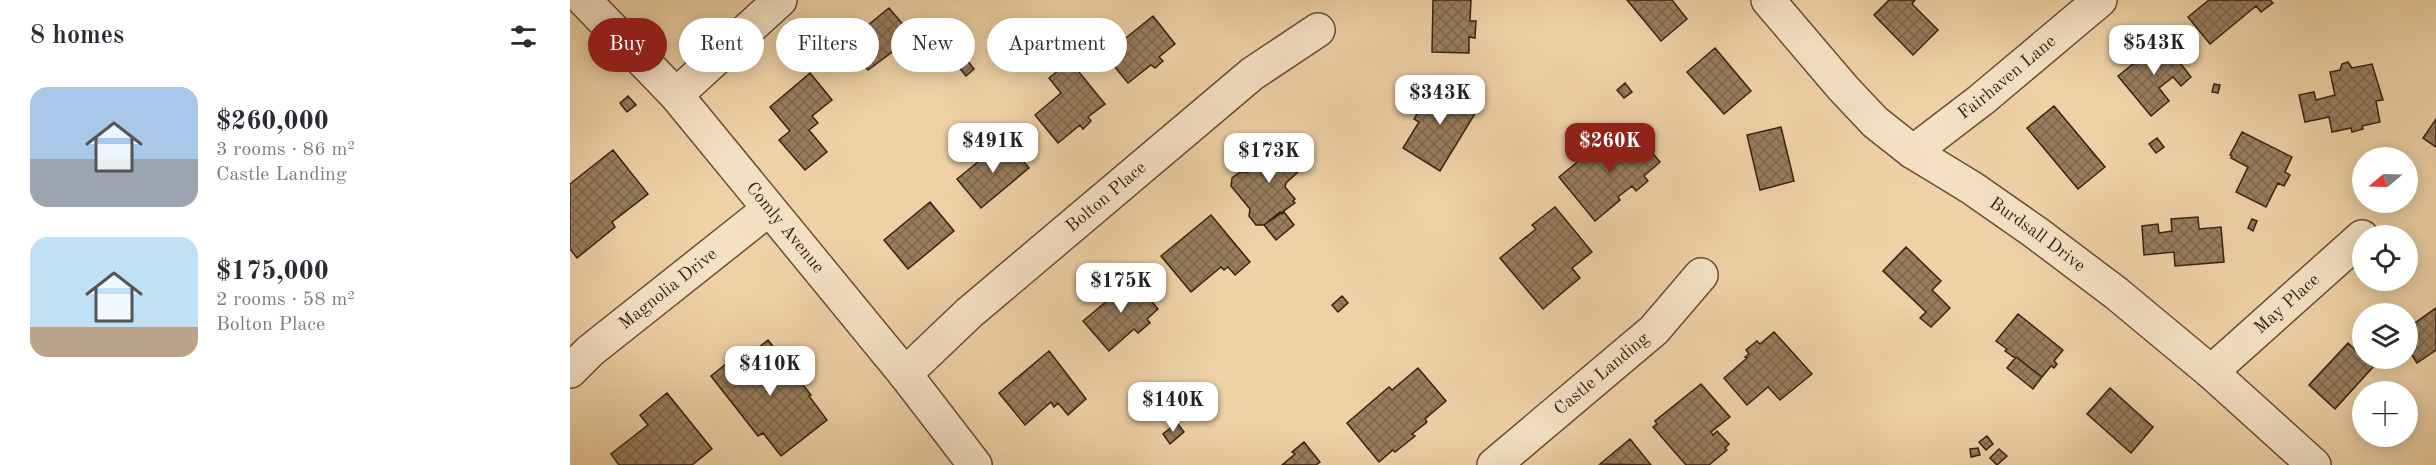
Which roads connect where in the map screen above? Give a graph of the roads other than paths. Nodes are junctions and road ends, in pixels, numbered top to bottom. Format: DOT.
graph roads {
  1 [pos="584,0"];
  2 [pos="780,0"];
  3 [pos="1768,0"];
  4 [pos="2100,0"];
  5 [pos="1318,30"];
  6 [pos="676,95"];
  7 [pos="1913,152"];
  8 [pos="769,209"];
  9 [pos="2352,246"];
  10 [pos="1701,275"];
  11 [pos="570,371"];
  12 [pos="2211,372"];
  13 [pos="905,374"];
  14 [pos="975,465"];
  15 [pos="1494,465"];
  16 [pos="2314,465"];
  1 -- 6 [label="street, Comly Avenue"];
  2 -- 6 [label="street"];
  3 -- 7 [label="street, Burdsall Drive"];
  4 -- 7 [label="street, Fairhaven Lane"];
  5 -- 13 [label="street, Bolton Place"];
  6 -- 8 [label="street, Comly Avenue"];
  7 -- 12 [label="street, Burdsall Drive"];
  8 -- 11 [label="street, Magnolia Drive"];
  8 -- 13 [label="street, Comly Avenue"];
  9 -- 12 [label="street, May Place"];
  10 -- 15 [label="street, Castle Landing"];
  12 -- 16 [label="street, Burdsall Drive"];
  13 -- 14 [label="street, Comly Avenue"];
}
